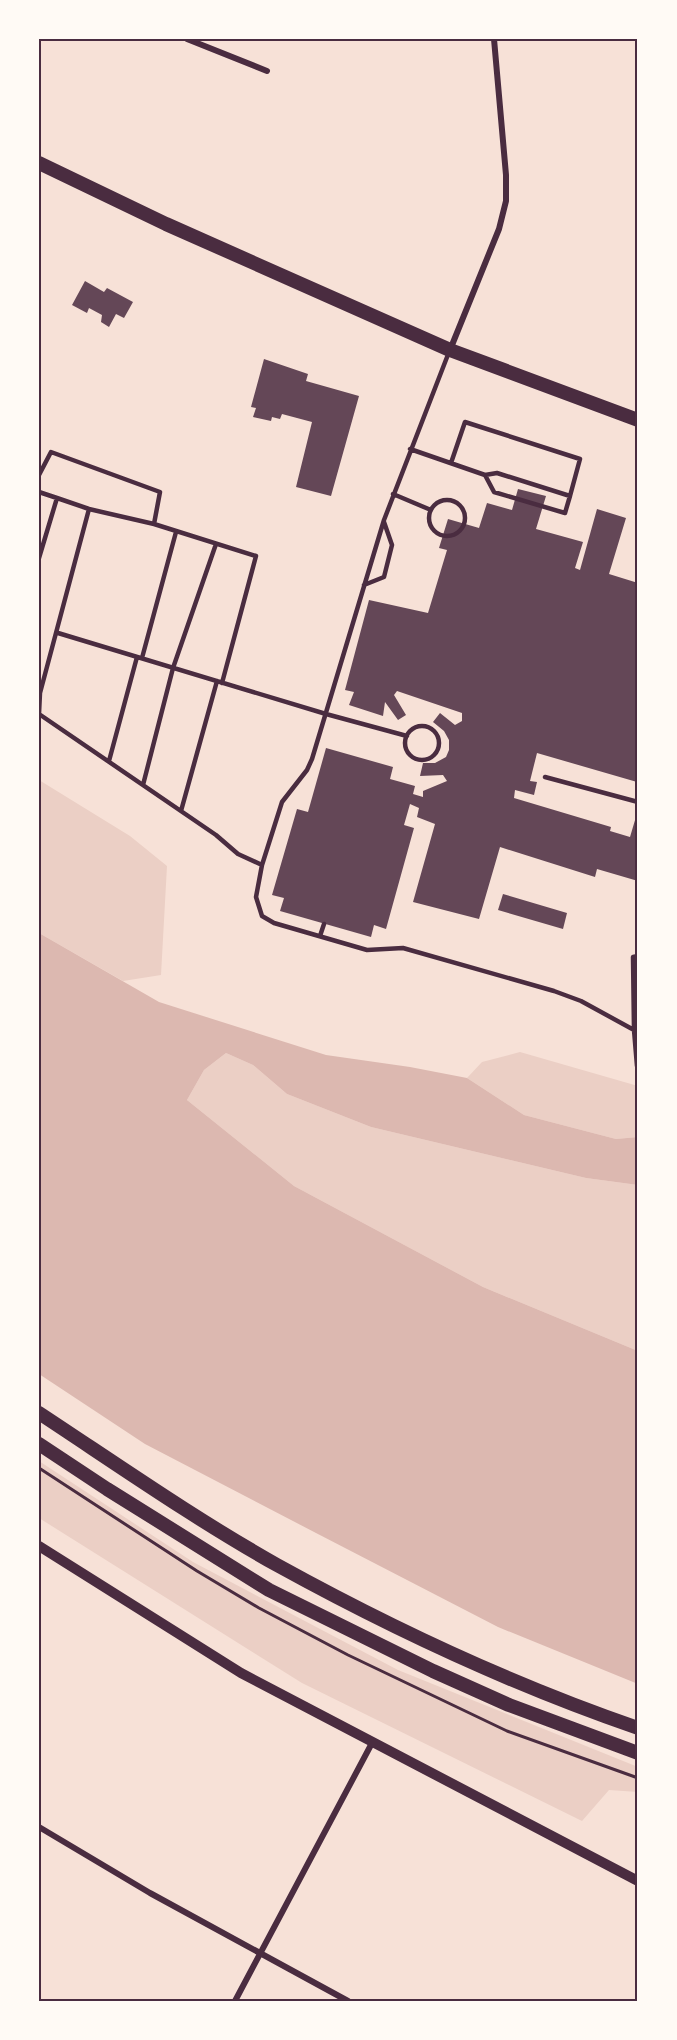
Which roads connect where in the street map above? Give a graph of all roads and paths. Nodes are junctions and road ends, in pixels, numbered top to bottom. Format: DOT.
graph roads {
  1 [pos="187,39"];
  2 [pos="494,39"];
  3 [pos="267,71"];
  4 [pos="39,163"];
  5 [pos="450,350"];
  6 [pos="638,420"];
  7 [pos="410,449"];
  8 [pos="451,463"];
  9 [pos="39,475"];
  10 [pos="485,475"];
  11 [pos="39,492"];
  12 [pos="393,494"];
  13 [pos="570,496"];
  14 [pos="57,498"];
  15 [pos="89,509"];
  16 [pos="430,510"];
  17 [pos="384,520"];
  18 [pos="154,525"];
  19 [pos="176,532"];
  20 [pos="216,544"];
  21 [pos="39,558"];
  22 [pos="364,585"];
  23 [pos="57,633"];
  24 [pos="139,658"];
  25 [pos="173,668"];
  26 [pos="219,682"];
  27 [pos="39,714"];
  28 [pos="326,714"];
  29 [pos="407,736"];
  30 [pos="108,761"];
  31 [pos="545,777"];
  32 [pos="142,785"];
  33 [pos="638,802"];
  34 [pos="181,811"];
  35 [pos="262,865"];
  36 [pos="324,924"];
  37 [pos="320,936"];
  38 [pos="638,956"];
  39 [pos="636,1032"];
  40 [pos="638,1066"];
  41 [pos="39,1413"];
  42 [pos="39,1444"];
  43 [pos="39,1546"];
  44 [pos="638,1728"];
  45 [pos="372,1743"];
  46 [pos="638,1753"];
  47 [pos="39,1827"];
  48 [pos="638,1881"];
  49 [pos="260,1955"];
  50 [pos="236,2001"];
  51 [pos="348,2001"];
  1 -- 3 [label="street"];
  2 -- 5 [label="street"];
  4 -- 5 [label="main road"];
  5 -- 6 [label="main road"];
  5 -- 7 [label="lane"];
  7 -- 8 [label="lane"];
  7 -- 12 [label="lane"];
  8 -- 10 [label="lane"];
  8 -- 13 [label="lane"];
  9 -- 18 [label="lane"];
  10 -- 13 [label="lane"];
  10 -- 13 [label="lane"];
  11 -- 14 [label="lane"];
  12 -- 16 [label="lane"];
  12 -- 17 [label="lane"];
  14 -- 15 [label="lane"];
  14 -- 21 [label="lane"];
  15 -- 18 [label="lane"];
  15 -- 23 [label="lane"];
  16 -- 16 [label="lane"];
  17 -- 22 [label="lane"];
  17 -- 22 [label="lane"];
  18 -- 19 [label="lane"];
  19 -- 20 [label="lane"];
  19 -- 24 [label="lane"];
  20 -- 25 [label="lane"];
  20 -- 26 [label="lane"];
  22 -- 28 [label="lane"];
  23 -- 24 [label="lane"];
  23 -- 27 [label="lane"];
  24 -- 25 [label="lane"];
  24 -- 30 [label="lane"];
  25 -- 26 [label="lane"];
  25 -- 32 [label="lane"];
  26 -- 28 [label="lane"];
  26 -- 34 [label="lane"];
  27 -- 30 [label="lane"];
  28 -- 29 [label="lane"];
  28 -- 35 [label="lane"];
  29 -- 29 [label="lane"];
  30 -- 32 [label="lane"];
  31 -- 33 [label="lane"];
  32 -- 34 [label="lane"];
  34 -- 35 [label="lane"];
  35 -- 37 [label="lane"];
  36 -- 37 [label="lane"];
  37 -- 39 [label="lane"];
  38 -- 39 [label="lane"];
  39 -- 40 [label="lane"];
  41 -- 44 [label="main road"];
  42 -- 46 [label="main road"];
  43 -- 45 [label="street"];
  45 -- 48 [label="street"];
  45 -- 49 [label="street"];
  47 -- 49 [label="street"];
  49 -- 50 [label="street"];
  49 -- 51 [label="street"];
}
